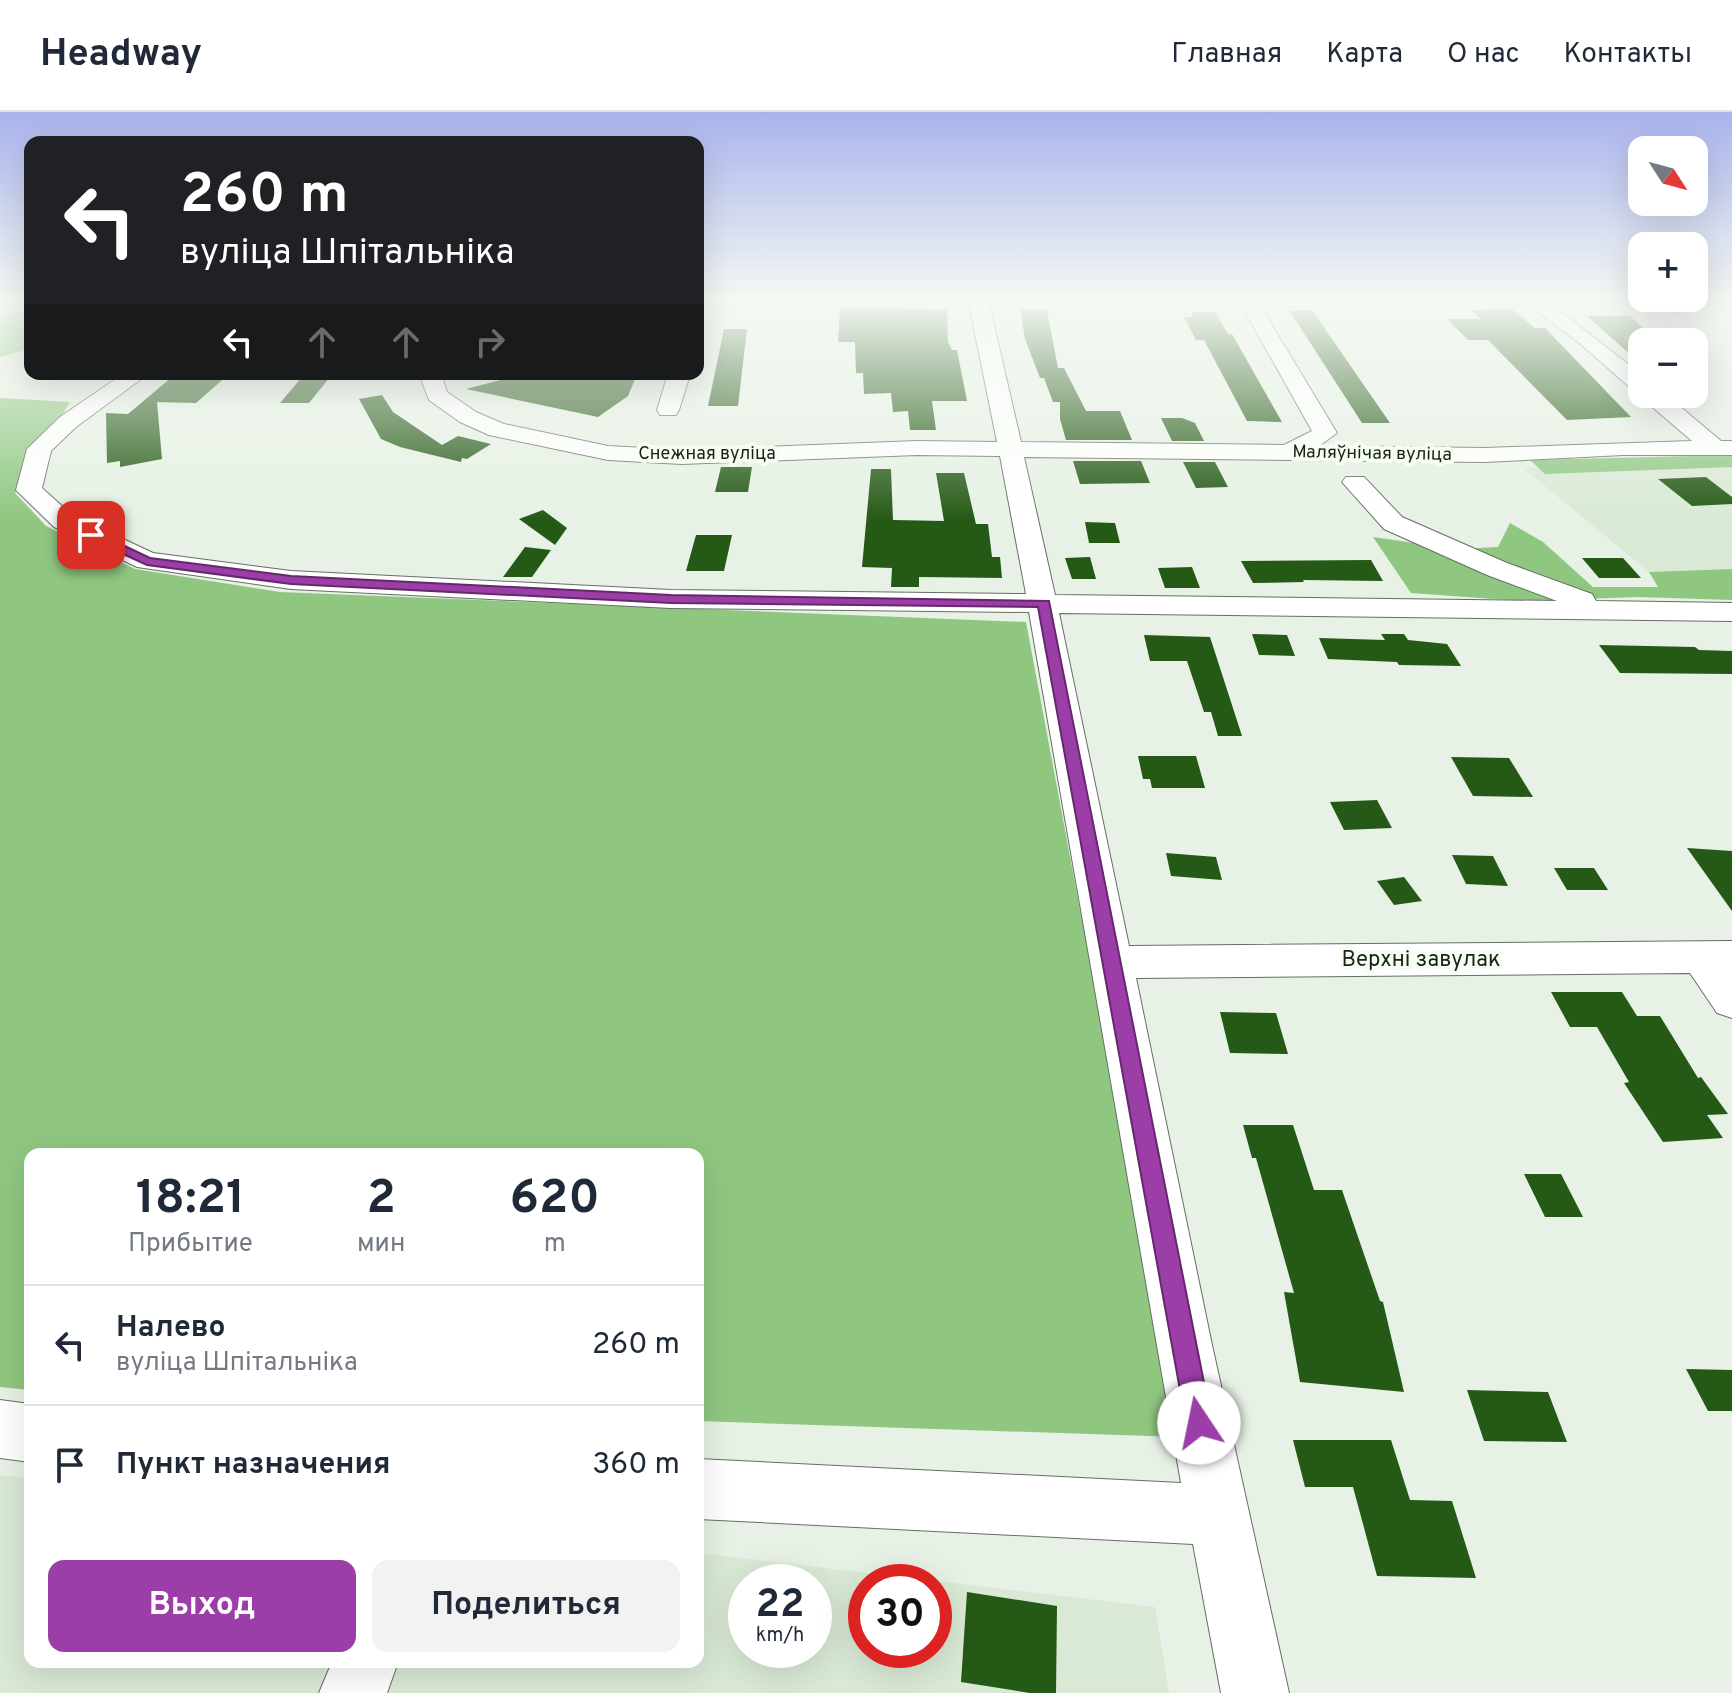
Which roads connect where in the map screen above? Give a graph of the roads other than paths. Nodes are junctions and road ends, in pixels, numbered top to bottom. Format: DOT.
graph roads {
  1 [pos="995,373"];
  2 [pos="1290,373"];
  3 [pos="128,380"];
  4 [pos="432,380"];
  5 [pos="677,380"];
  6 [pos="1670,408"];
  7 [pos="668,410"];
  8 [pos="1325,433"];
  9 [pos="1723,448"];
  10 [pos="1012,450"];
  11 [pos="1239,453"];
  12 [pos="1288,453"];
  13 [pos="1373,453"];
  14 [pos="1533,477"];
  15 [pos="1444,479"];
  16 [pos="1385,481"];
  17 [pos="1355,482"];
  18 [pos="1044,603"];
  19 [pos="1637,611"];
  20 [pos="1732,612"];
  21 [pos="1716,957"];
  22 [pos="1110,962"];
  23 [pos="1732,1001"];
  24 [pos="0,1429"];
  25 [pos="24,1432"];
  26 [pos="704,1489"];
  27 [pos="1217,1515"];
  28 [pos="363,1668"];
  29 [pos="353,1693"];
  30 [pos="1255,1693"];
  1 -- 10 [label="street"];
  2 -- 8 [label="street"];
  3 -- 18 [label="street"];
  4 -- 10 [label="street, Снежная вуліца"];
  5 -- 7 [label="street"];
  6 -- 9 [label="street"];
  8 -- 12 [label="street"];
  8 -- 13 [label="street"];
  9 -- 13 [label="street, Маляўнічая вуліца"];
  10 -- 11 [label="street, Маляўнічая вуліца"];
  10 -- 18 [label="street"];
  11 -- 12 [label="street, Маляўнічая вуліца"];
  11 -- 17 [label="street"];
  12 -- 13 [label="street, Маляўнічая вуліца"];
  14 -- 15 [label="street"];
  16 -- 17 [label="street"];
  17 -- 19 [label="street"];
  18 -- 19 [label="street"];
  18 -- 22 [label="street"];
  19 -- 20 [label="street"];
  21 -- 22 [label="street, Верхні завулак"];
  21 -- 23 [label="street"];
  22 -- 27 [label="street"];
  24 -- 25 [label="street"];
  26 -- 27 [label="street"];
  27 -- 30 [label="street"];
  28 -- 29 [label="street"];
}
